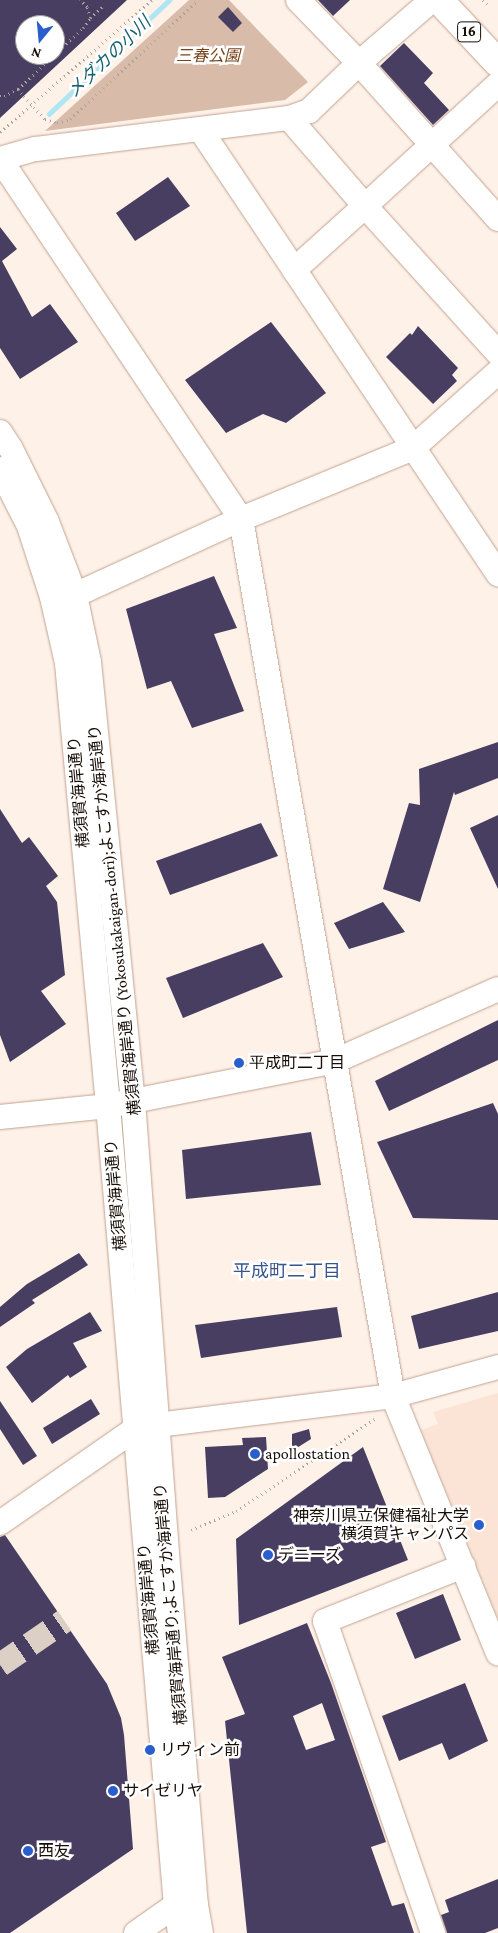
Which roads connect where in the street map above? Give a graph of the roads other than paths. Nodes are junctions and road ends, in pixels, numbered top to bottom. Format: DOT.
graph roads {
  1 [pos="298,0"];
  2 [pos="432,0"];
  3 [pos="439,0"];
  4 [pos="464,0"];
  5 [pos="498,36"];
  6 [pos="359,63"];
  7 [pos="498,63"];
  8 [pos="498,84"];
  9 [pos="290,118"];
  10 [pos="200,129"];
  11 [pos="431,146"];
  12 [pos="0,159"];
  13 [pos="365,206"];
  14 [pos="498,219"];
  15 [pos="294,270"];
  16 [pos="498,352"];
  17 [pos="498,372"];
  18 [pos="0,432"];
  19 [pos="413,448"];
  20 [pos="0,470"];
  21 [pos="241,520"];
  22 [pos="498,574"];
  23 [pos="74,595"];
  24 [pos="498,989"];
  25 [pos="335,1061"];
  26 [pos="133,1101"];
  27 [pos="108,1106"];
  28 [pos="0,1117"];
  29 [pos="498,1367"];
  30 [pos="394,1401"];
  31 [pos="146,1428"];
  32 [pos="0,1523"];
  33 [pos="463,1566"];
  34 [pos="498,1653"];
  35 [pos="176,1905"];
  36 [pos="136,1933"];
  37 [pos="180,1933"];
  38 [pos="201,1933"];
  39 [pos="433,1933"];
  1 -- 6 [label="street"];
  2 -- 6 [label="street"];
  3 -- 7 [label="highway, 16"];
  4 -- 5 [label="highway, 16"];
  6 -- 9 [label="street"];
  6 -- 11 [label="street"];
  8 -- 11 [label="street"];
  9 -- 10 [label="street"];
  9 -- 13 [label="street"];
  10 -- 12 [label="street"];
  10 -- 15 [label="street"];
  11 -- 13 [label="street"];
  11 -- 14 [label="street"];
  12 -- 21 [label="street"];
  13 -- 15 [label="street"];
  13 -- 16 [label="street"];
  15 -- 19 [label="street"];
  17 -- 19 [label="street"];
  18 -- 23 [label="street, 横須賀海岸通り (Yokosukakaigan-dori);よこすか海岸通り"];
  19 -- 21 [label="street"];
  19 -- 22 [label="street"];
  20 -- 27 [label="street, 横須賀海岸通り"];
  21 -- 23 [label="street"];
  21 -- 25 [label="street"];
  23 -- 26 [label="street, 横須賀海岸通り (Yokosukakaigan-dori);よこすか海岸通り"];
  24 -- 25 [label="street"];
  25 -- 26 [label="street"];
  25 -- 30 [label="street"];
  26 -- 27 [label="street"];
  26 -- 31 [label="street, 横須賀海岸通り (Yokosukakaigan-dori);よこすか海岸通り"];
  27 -- 28 [label="street"];
  27 -- 31 [label="street, 横須賀海岸通り"];
  29 -- 30 [label="street"];
  30 -- 31 [label="street"];
  30 -- 33 [label="street"];
  31 -- 32 [label="street"];
  31 -- 35 [label="street, 横須賀海岸通り"];
  31 -- 38 [label="street, 横須賀海岸通り;よこすか海岸通り"];
  33 -- 34 [label="street"];
  33 -- 39 [label="street"];
  35 -- 36 [label="street"];
  35 -- 37 [label="street, 横須賀海岸通り"];
}
